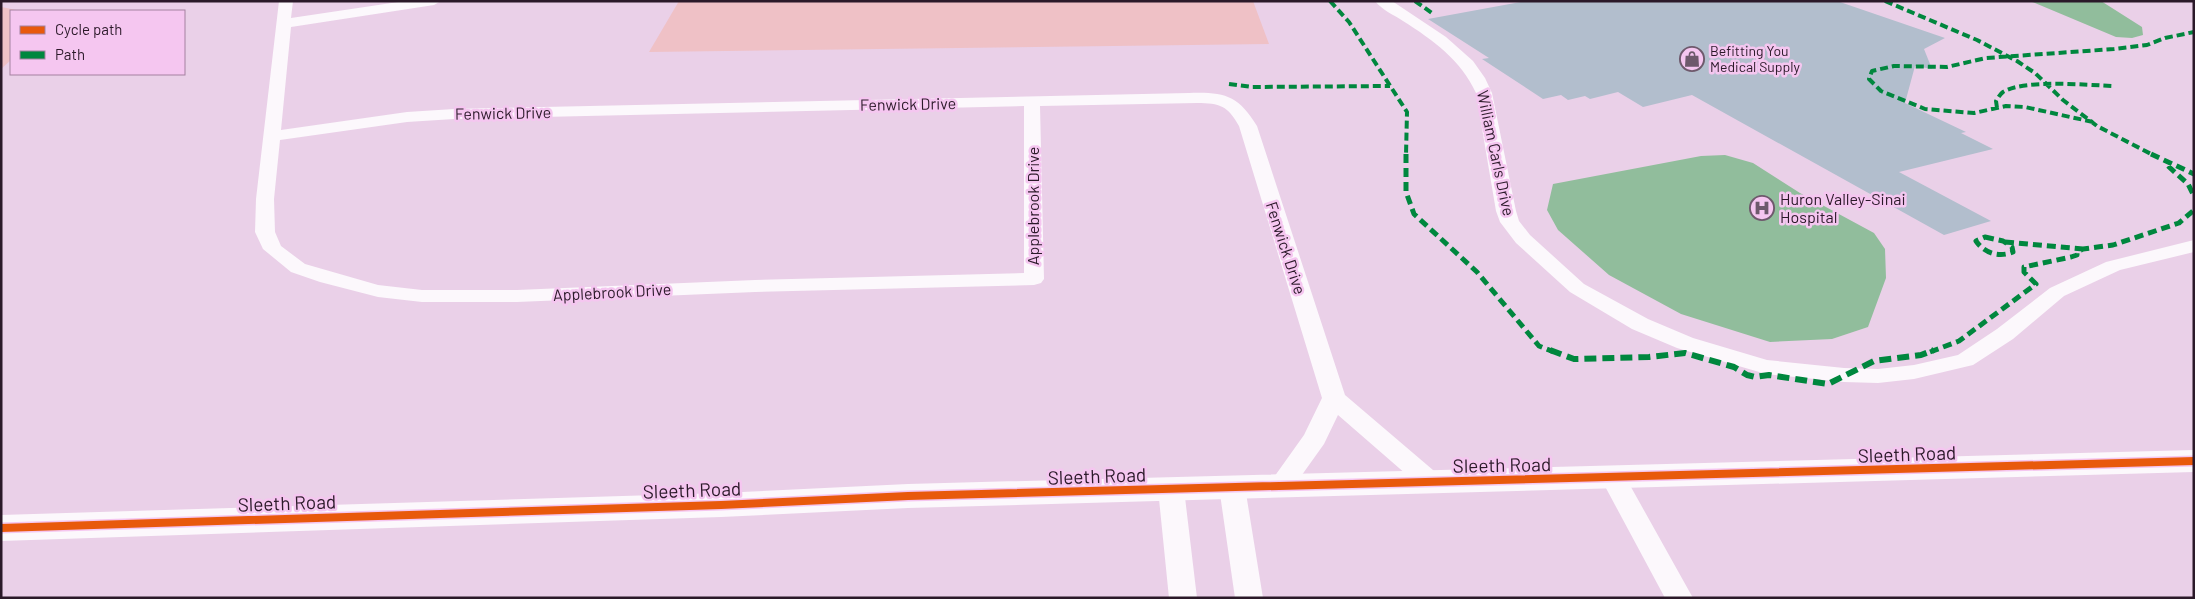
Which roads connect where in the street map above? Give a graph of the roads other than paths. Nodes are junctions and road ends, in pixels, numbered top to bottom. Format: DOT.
graph roads {
  1 [pos="286,1"];
  2 [pos="434,1"];
  3 [pos="1382,1"];
  4 [pos="284,24"];
  5 [pos="1032,101"];
  6 [pos="272,136"];
  7 [pos="2194,246"];
  8 [pos="1334,398"];
  9 [pos="2194,461"];
  10 [pos="1613,477"];
  11 [pos="1431,482"];
  12 [pos="1232,487"];
  13 [pos="1280,487"];
  14 [pos="1171,489"];
  15 [pos="1,528"];
  16 [pos="1183,598"];
  17 [pos="1249,598"];
  18 [pos="1679,598"];
  1 -- 4 [label="street, Applebrook Drive"];
  2 -- 4 [label="street"];
  3 -- 7 [label="street, William Carls Drive"];
  4 -- 6 [label="street, Applebrook Drive"];
  5 -- 6 [label="street, Fenwick Drive"];
  5 -- 6 [label="street, Applebrook Drive"];
  5 -- 8 [label="street, Fenwick Drive"];
  8 -- 11 [label="street"];
  8 -- 13 [label="street"];
  9 -- 10 [label="street, Sleeth Road"];
  10 -- 11 [label="street, Sleeth Road"];
  10 -- 18 [label="street"];
  11 -- 13 [label="street, Sleeth Road"];
  12 -- 13 [label="street, Sleeth Road"];
  12 -- 14 [label="street, Sleeth Road"];
  12 -- 17 [label="street"];
  14 -- 15 [label="street, Sleeth Road"];
  14 -- 16 [label="street"];
}
